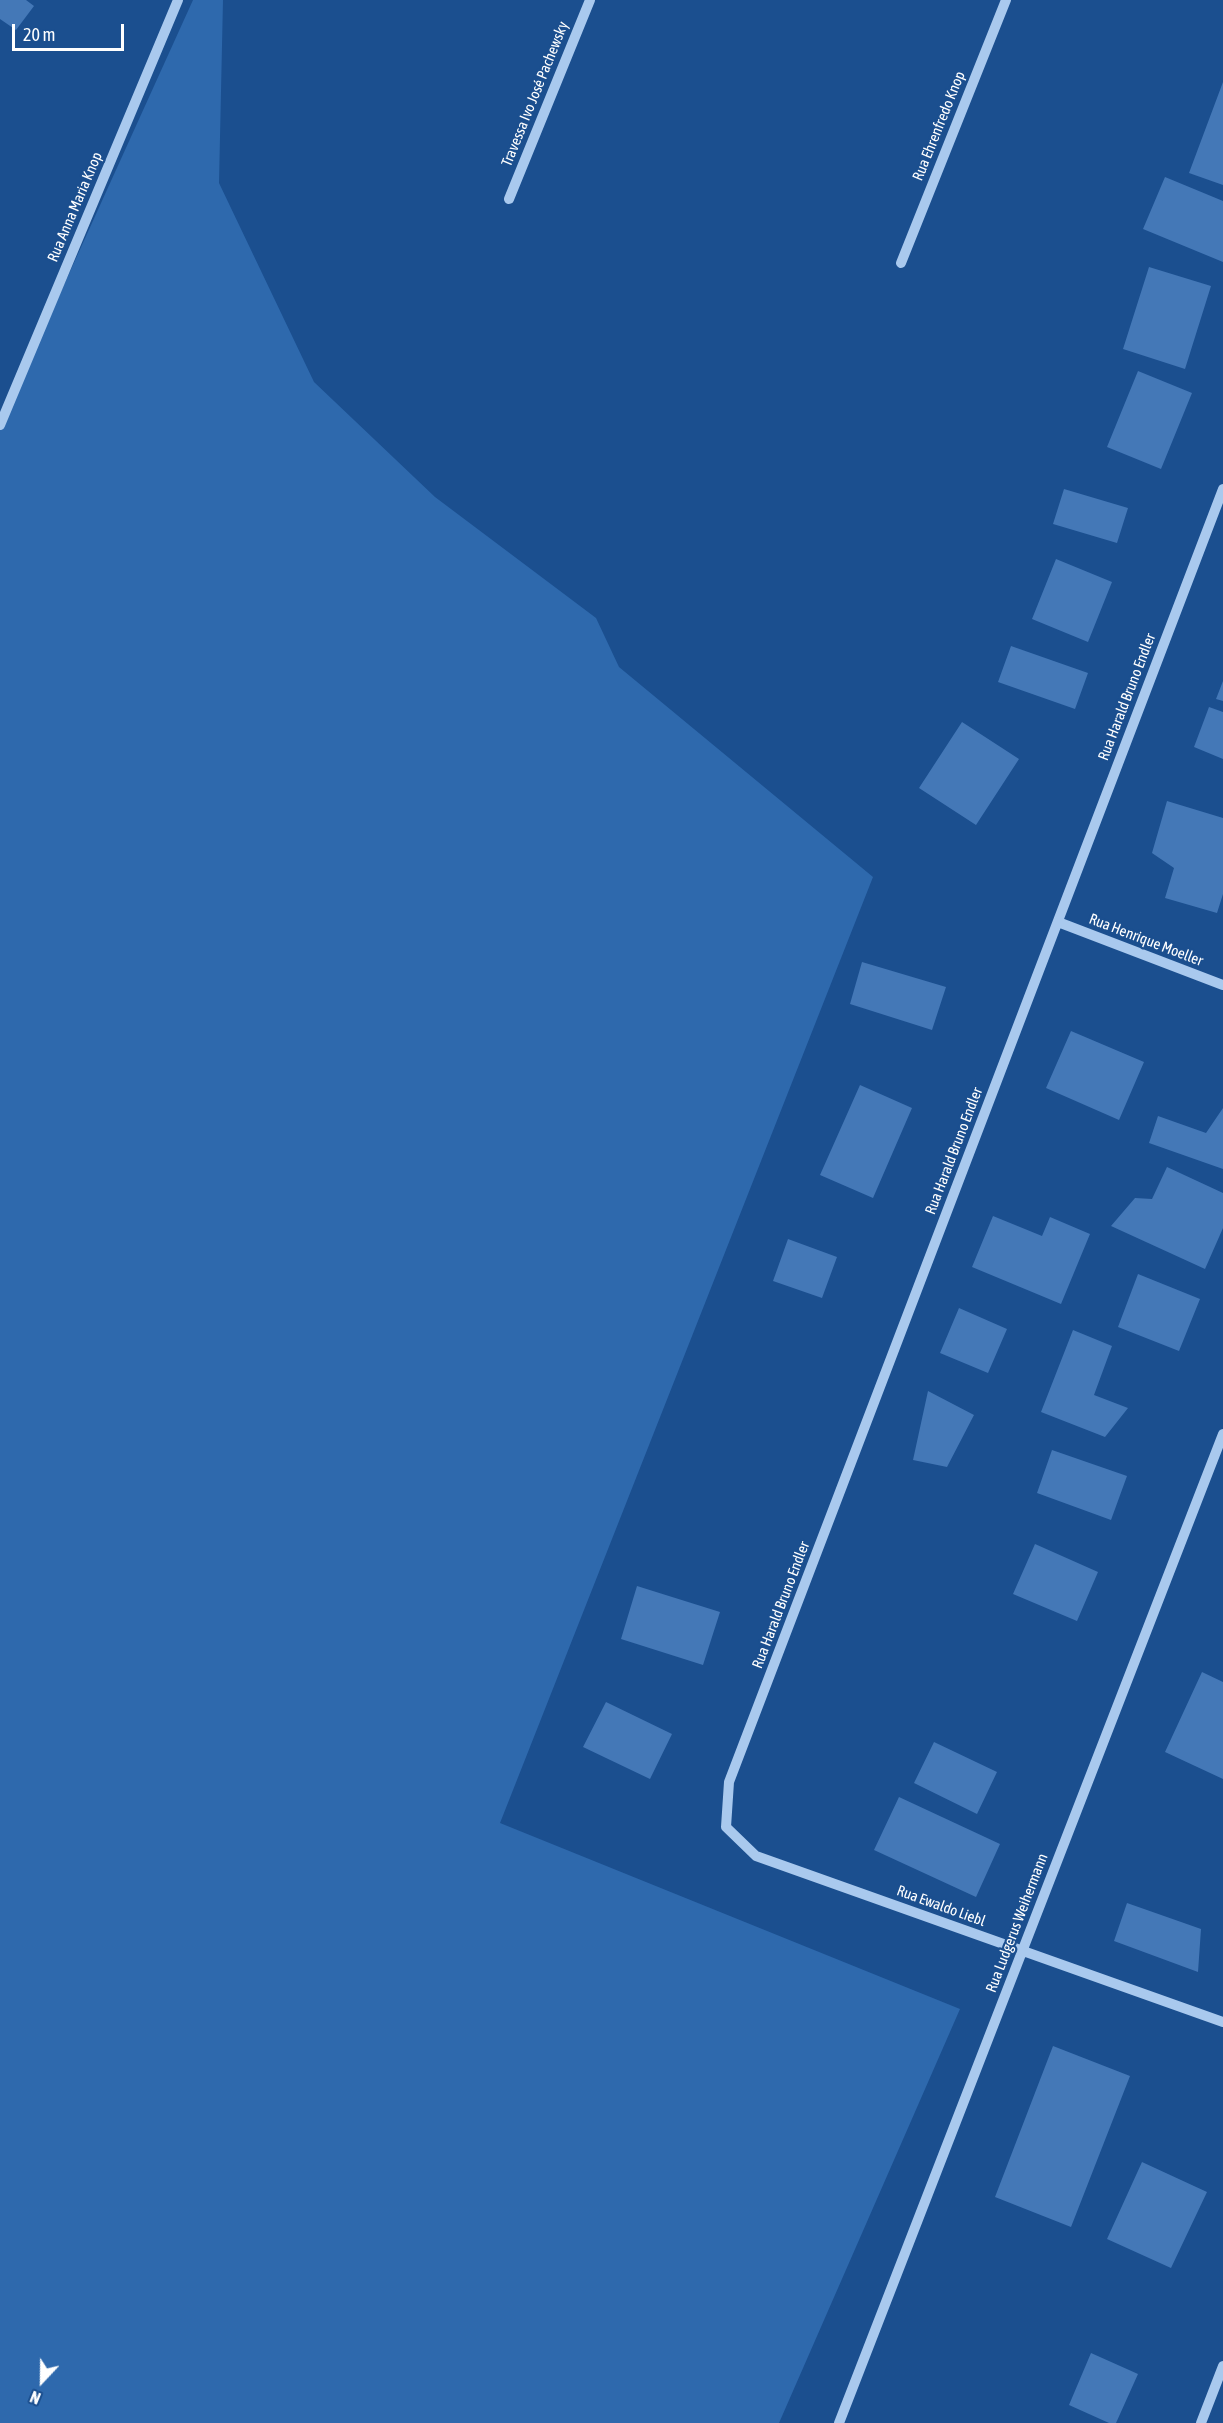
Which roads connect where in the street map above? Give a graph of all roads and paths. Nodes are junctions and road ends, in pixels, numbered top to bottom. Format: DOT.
graph roads {
  1 [pos="178,0"];
  2 [pos="590,0"];
  3 [pos="1006,0"];
  4 [pos="509,199"];
  5 [pos="901,263"];
  6 [pos="0,425"];
  7 [pos="1223,489"];
  8 [pos="1058,922"];
  9 [pos="1223,985"];
  10 [pos="1223,1434"];
  11 [pos="726,1827"];
  12 [pos="1022,1951"];
  13 [pos="1223,2022"];
  14 [pos="1223,2366"];
  15 [pos="839,2423"];
  16 [pos="1201,2423"];
  1 -- 6 [label="street, Rua Anna Maria Knop"];
  2 -- 4 [label="street, Travessa Ivo José Pachewsky"];
  3 -- 5 [label="street, Rua Ehrenfredo Knop"];
  7 -- 8 [label="street, Rua Harald Bruno Endler"];
  8 -- 9 [label="street, Rua Henrique Moeller"];
  8 -- 11 [label="street, Rua Harald Bruno Endler"];
  10 -- 12 [label="street, Rua Ludgerus Weihermann"];
  11 -- 12 [label="street, Rua Ewaldo Liebl"];
  12 -- 13 [label="street, Rua Ewaldo Liebl"];
  12 -- 15 [label="street, Rua Ludgerus Weihermann"];
  14 -- 16 [label="street"];
}
